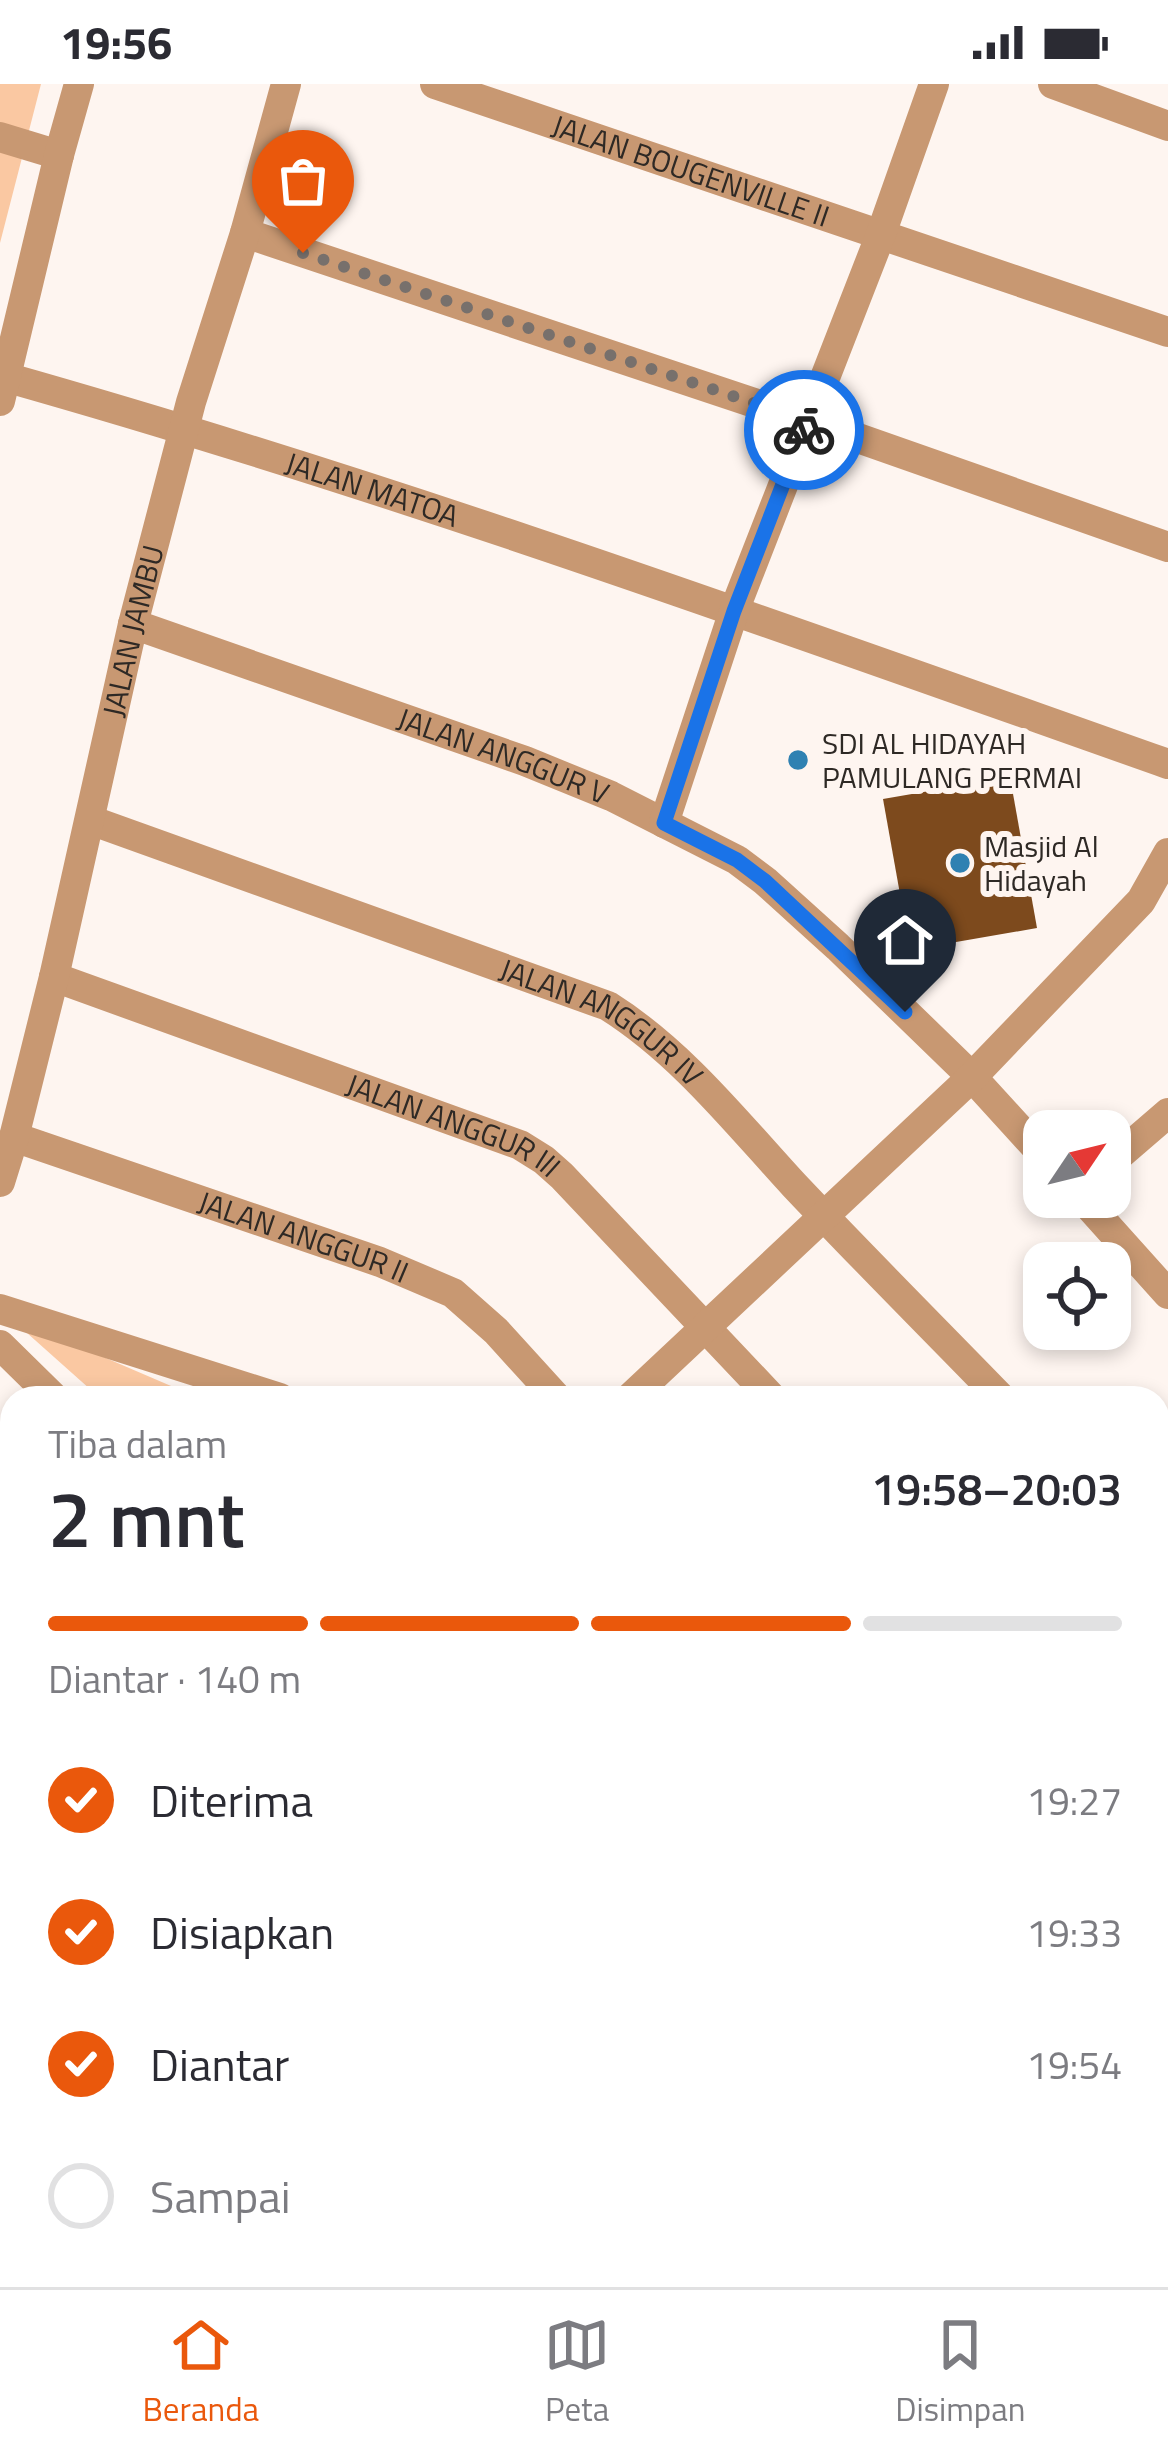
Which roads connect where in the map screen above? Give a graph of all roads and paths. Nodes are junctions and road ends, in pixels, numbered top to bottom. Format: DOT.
graph roads {
  1 [pos="79,84"];
  2 [pos="286,84"];
  3 [pos="435,84"];
  4 [pos="934,84"];
  5 [pos="1053,84"];
  6 [pos="1168,126"];
  7 [pos="0,137"];
  8 [pos="59,155"];
  9 [pos="245,233"];
  10 [pos="881,234"];
  11 [pos="1168,332"];
  12 [pos="3,389"];
  13 [pos="808,421"];
  14 [pos="184,428"];
  15 [pos="1168,547"];
  16 [pos="734,611"];
  17 [pos="133,624"];
  18 [pos="1168,764"];
  19 [pos="90,820"];
  20 [pos="664,823"];
  21 [pos="1168,853"];
  22 [pos="54,977"];
  23 [pos="972,1077"];
  24 [pos="1168,1113"];
  25 [pos="1023,1133"];
  26 [pos="14,1138"];
  27 [pos="1131,1144"];
  28 [pos="0,1182"];
  29 [pos="824,1216"];
  30 [pos="1100,1218"];
  31 [pos="1168,1294"];
  32 [pos="0,1309"];
  33 [pos="705,1328"];
  34 [pos="0,1345"];
  35 [pos="41,1386"];
  36 [pos="242,1386"];
  37 [pos="545,1386"];
  38 [pos="643,1386"];
  39 [pos="761,1386"];
  40 [pos="988,1386"];
  1 -- 8 [label="street"];
  2 -- 9 [label="street, JALAN JAMBU"];
  3 -- 10 [label="street, JALAN BOUGENVILLE II"];
  4 -- 10 [label="street"];
  5 -- 6 [label="street"];
  7 -- 8 [label="street"];
  8 -- 12 [label="street"];
  9 -- 13 [label="street"];
  9 -- 14 [label="street, JALAN JAMBU"];
  10 -- 11 [label="street, JALAN BOUGENVILLE II"];
  10 -- 13 [label="street"];
  12 -- 14 [label="street, JALAN MATOA"];
  13 -- 15 [label="street"];
  13 -- 16 [label="street"];
  14 -- 16 [label="street, JALAN MATOA"];
  14 -- 17 [label="street, JALAN JAMBU"];
  16 -- 18 [label="street, JALAN MATOA"];
  16 -- 20 [label="street"];
  17 -- 19 [label="street, JALAN JAMBU"];
  17 -- 20 [label="street, JALAN ANGGUR V"];
  19 -- 22 [label="street, JALAN JAMBU"];
  19 -- 29 [label="street, JALAN ANGGUR IV"];
  20 -- 23 [label="street, JALAN ANGGUR V"];
  21 -- 23 [label="street"];
  22 -- 26 [label="street, JALAN JAMBU"];
  22 -- 33 [label="street, JALAN ANGGUR III"];
  23 -- 25 [label="street, JALAN ANGGUR V"];
  23 -- 29 [label="street"];
  24 -- 27 [label="street"];
  26 -- 28 [label="street, JALAN JAMBU"];
  26 -- 37 [label="street, JALAN ANGGUR II"];
  29 -- 33 [label="street"];
  29 -- 40 [label="street, JALAN ANGGUR IV"];
  30 -- 31 [label="street"];
  32 -- 36 [label="street"];
  33 -- 38 [label="street"];
  33 -- 39 [label="street, JALAN ANGGUR III"];
  34 -- 35 [label="street"];
}
